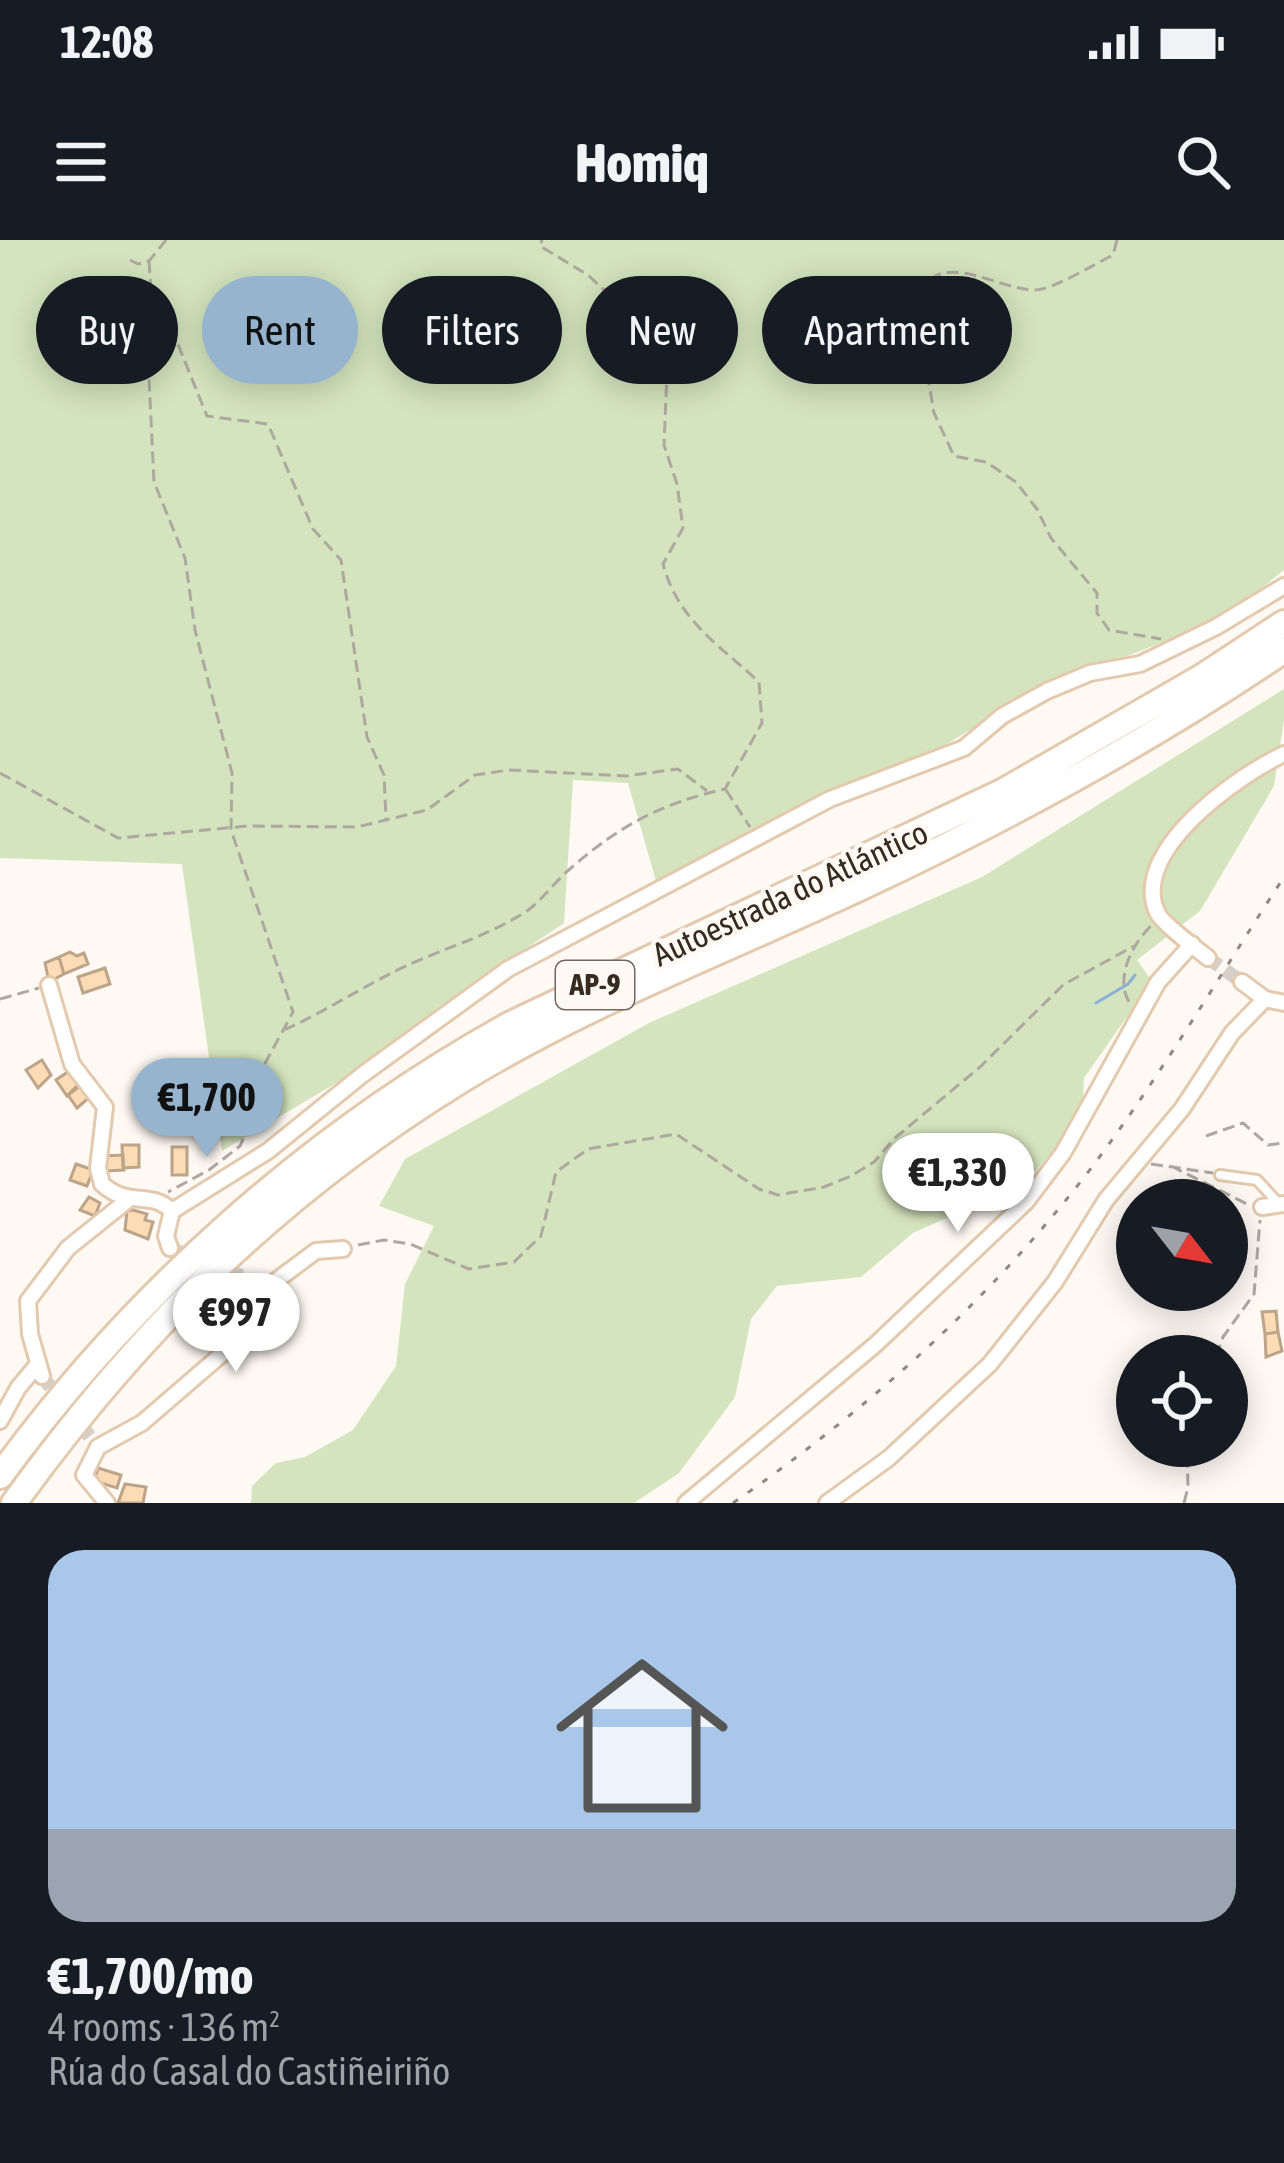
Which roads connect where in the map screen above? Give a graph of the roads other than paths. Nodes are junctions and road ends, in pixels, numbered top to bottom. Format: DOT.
graph roads {
  1 [pos="1284,586"];
  2 [pos="1284,623"];
  3 [pos="1284,650"];
  4 [pos="1284,754"];
  5 [pos="1190,941"];
  6 [pos="1208,958"];
  7 [pos="1242,982"];
  8 [pos="49,985"];
  9 [pos="1265,999"];
  10 [pos="1284,1003"];
  11 [pos="1220,1174"];
  12 [pos="128,1200"];
  13 [pos="1281,1204"];
  14 [pos="1262,1207"];
  15 [pos="172,1211"];
  16 [pos="170,1248"];
  17 [pos="343,1249"];
  18 [pos="251,1280"];
  19 [pos="268,1286"];
  20 [pos="0,1421"];
  21 [pos="0,1476"];
  22 [pos="14,1503"];
  23 [pos="107,1503"];
  24 [pos="686,1503"];
  25 [pos="826,1503"];
  1 -- 15 [label="street"];
  2 -- 21 [label="highway, Autoestrada do Atlántico / AP-9"];
  3 -- 22 [label="highway, Autoestrada do Atlántico / AP-9"];
  4 -- 5 [label="street"];
  5 -- 6 [label="street"];
  5 -- 24 [label="street"];
  7 -- 9 [label="street"];
  8 -- 12 [label="street"];
  9 -- 10 [label="street"];
  9 -- 25 [label="street"];
  11 -- 13 [label="lane"];
  12 -- 15 [label="street"];
  12 -- 20 [label="street"];
  13 -- 14 [label="street"];
  15 -- 16 [label="street"];
  17 -- 19 [label="street"];
  18 -- 19 [label="street"];
  19 -- 23 [label="street"];
}
